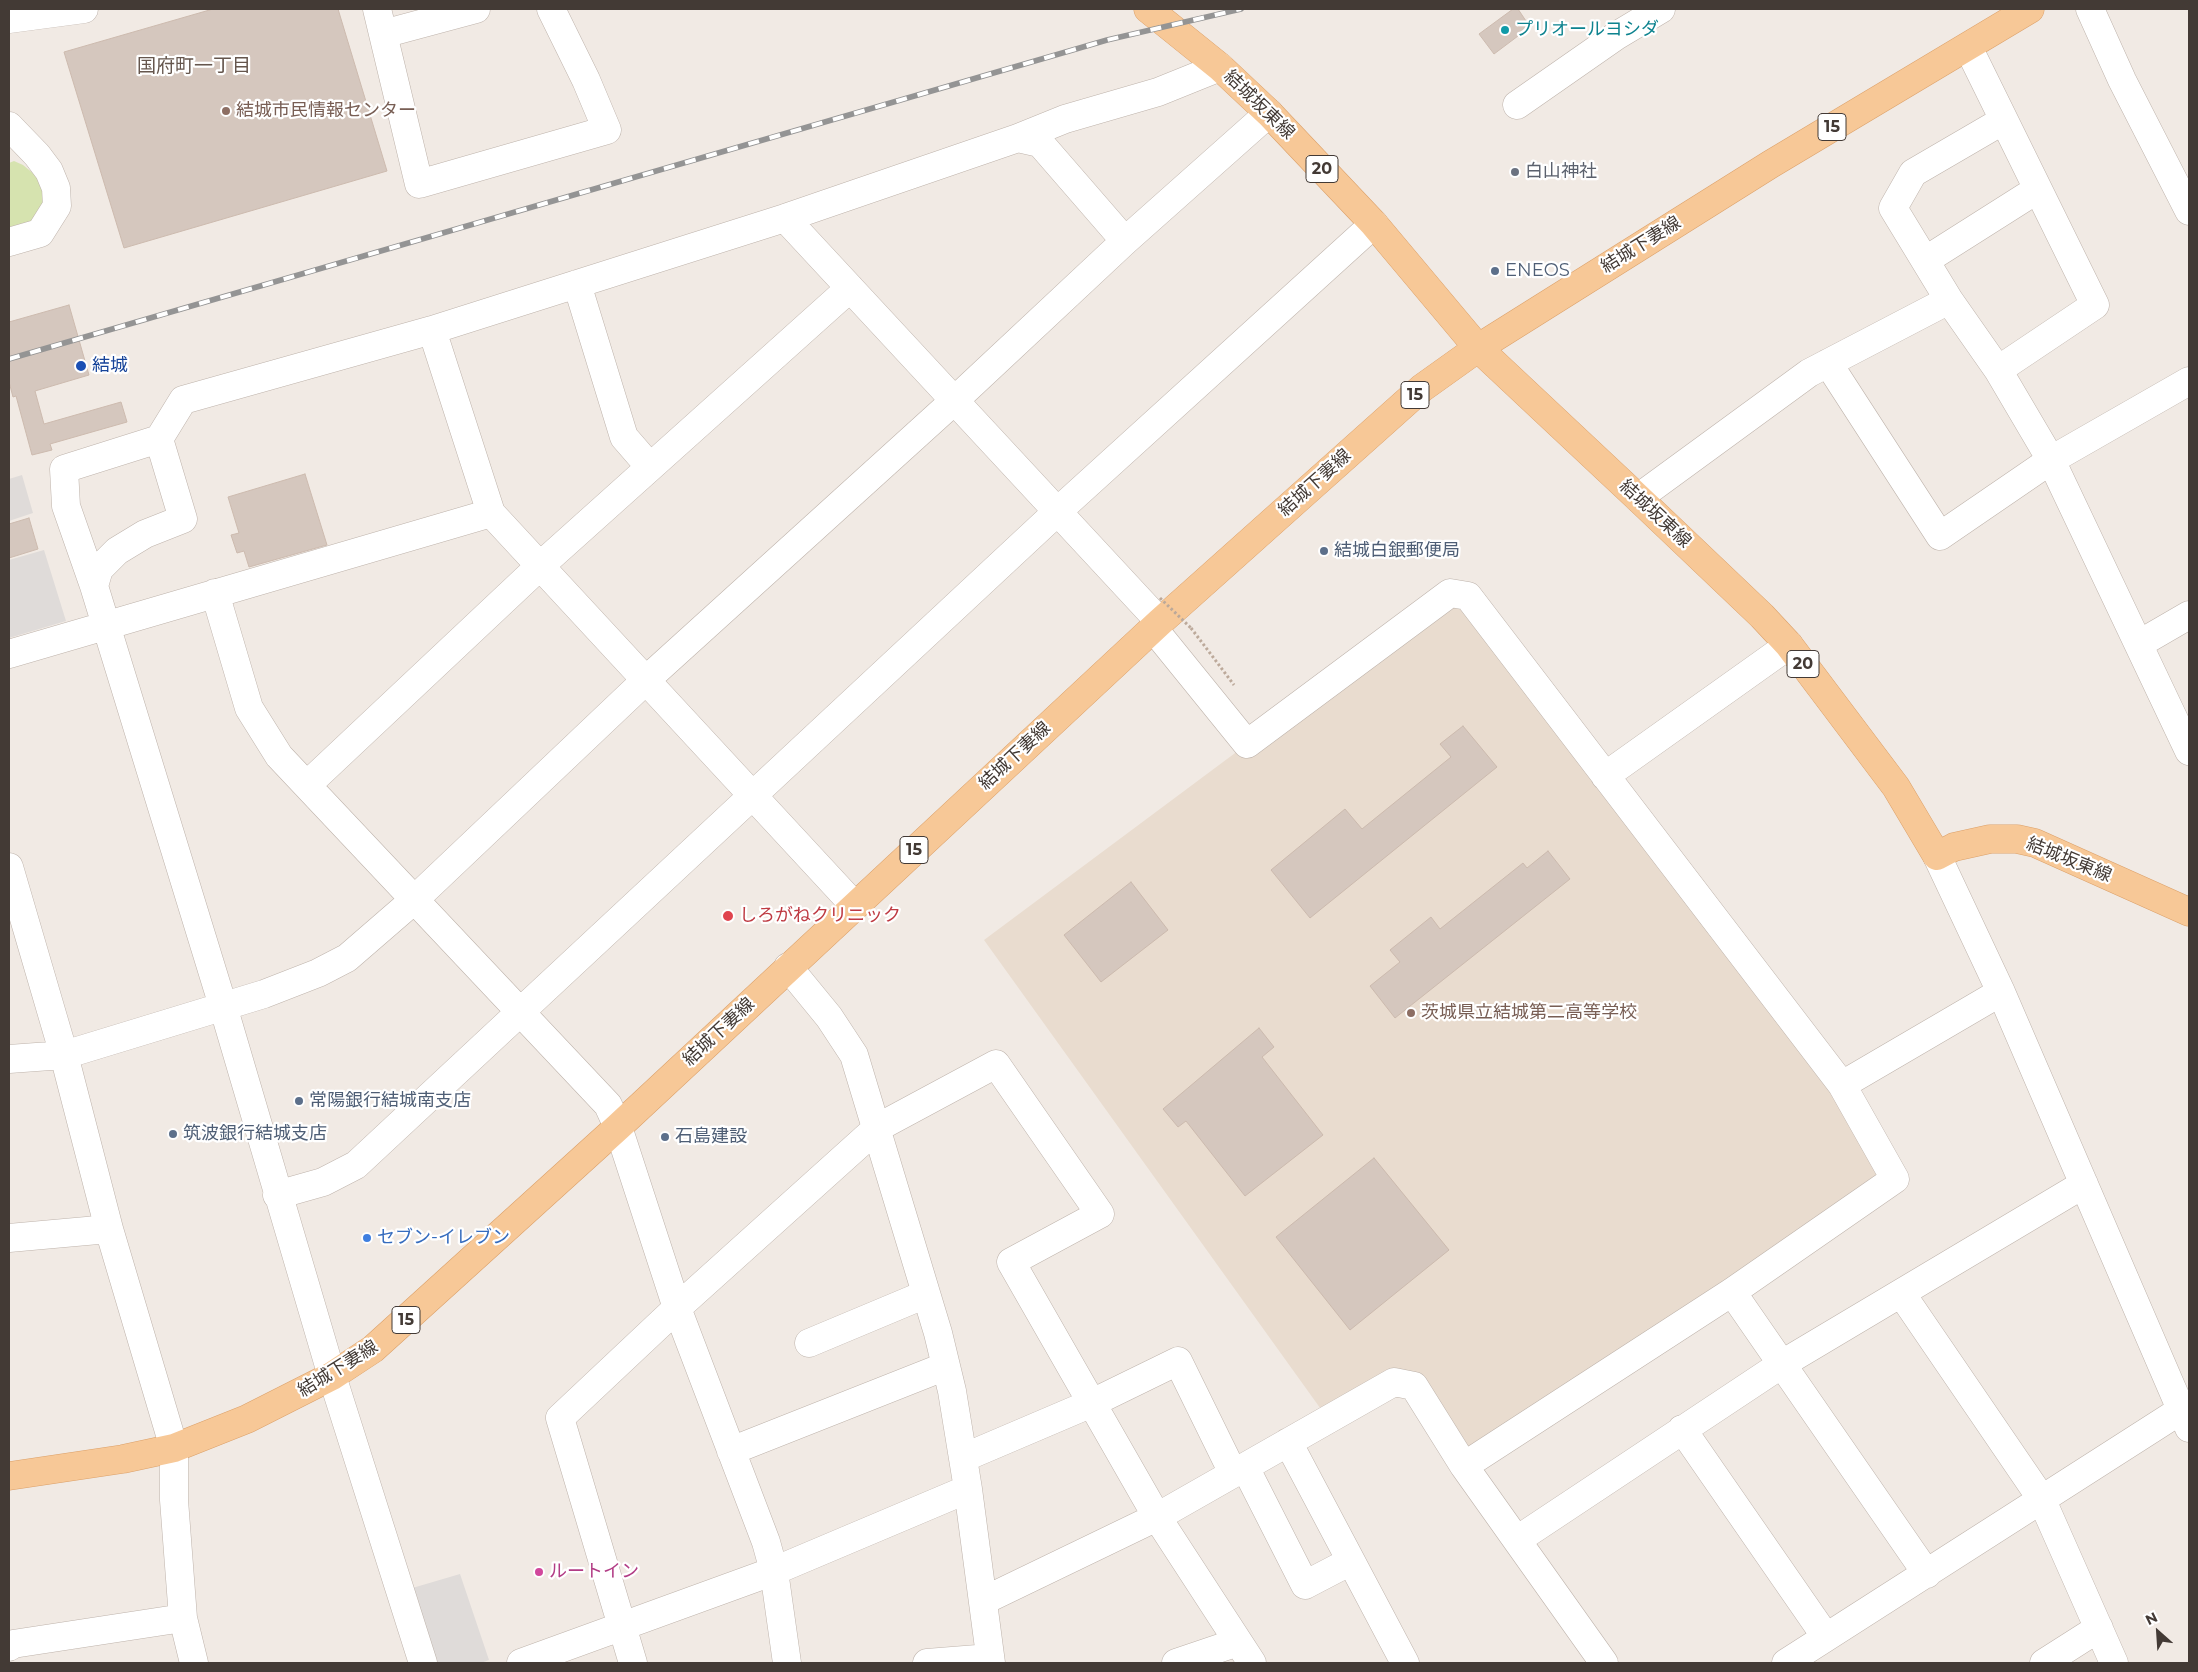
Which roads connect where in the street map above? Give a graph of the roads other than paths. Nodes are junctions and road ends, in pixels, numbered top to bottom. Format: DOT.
graph roads {
  1 [pos="84,9"];
  2 [pos="476,9"];
  3 [pos="551,9"];
  4 [pos="1148,9"];
  5 [pos="1662,9"];
  6 [pos="2030,9"];
  7 [pos="2090,9"];
  8 [pos="9,19"];
  9 [pos="380,22"];
  10 [pos="1968,47"];
  11 [pos="1220,67"];
  12 [pos="1517,105"];
  13 [pos="1269,113"];
  14 [pos="2004,120"];
  15 [pos="9,126"];
  16 [pos="1018,138"];
  17 [pos="2038,189"];
  18 [pos="2189,211"];
  19 [pos="785,218"];
  20 [pos="1374,224"];
  21 [pos="1125,241"];
  22 [pos="9,242"];
  23 [pos="1926,260"];
  24 [pos="577,284"];
  25 [pos="850,288"];
  26 [pos="1948,300"];
  27 [pos="432,330"];
  28 [pos="1478,348"];
  29 [pos="1828,363"];
  30 [pos="1998,370"];
  31 [pos="2189,381"];
  32 [pos="955,400"];
  33 [pos="159,439"];
  34 [pos="2051,460"];
  35 [pos="650,467"];
  36 [pos="1638,498"];
  37 [pos="1058,511"];
  38 [pos="491,513"];
  39 [pos="540,566"];
  40 [pos="94,586"];
  41 [pos="215,593"];
  42 [pos="2189,615"];
  43 [pos="1158,616"];
  44 [pos="105,627"];
  45 [pos="2139,644"];
  46 [pos="1789,646"];
  47 [pos="9,654"];
  48 [pos="646,680"];
  49 [pos="2189,751"];
  50 [pos="1606,776"];
  51 [pos="307,785"];
  52 [pos="753,796"];
  53 [pos="1937,856"];
  54 [pos="9,867"];
  55 [pos="414,900"];
  56 [pos="854,905"];
  57 [pos="2189,912"];
  58 [pos="788,967"];
  59 [pos="2001,992"];
  60 [pos="223,1006"];
  61 [pos="521,1011"];
  62 [pos="64,1055"];
  63 [pos="9,1060"];
  64 [pos="1842,1085"];
  65 [pos="618,1127"];
  66 [pos="877,1128"];
  67 [pos="2084,1184"];
  68 [pos="277,1195"];
  69 [pos="108,1229"];
  70 [pos="9,1238"];
  71 [pos="1732,1292"];
  72 [pos="1901,1293"];
  73 [pos="926,1294"];
  74 [pos="677,1308"];
  75 [pos="809,1343"];
  76 [pos="1782,1364"];
  77 [pos="946,1366"];
  78 [pos="332,1376"];
  79 [pos="1092,1403"];
  80 [pos="2186,1414"];
  81 [pos="1682,1429"];
  82 [pos="1288,1442"];
  83 [pos="174,1448"];
  84 [pos="732,1451"];
  85 [pos="963,1458"];
  86 [pos="1464,1466"];
  87 [pos="1239,1470"];
  88 [pos="9,1476"];
  89 [pos="968,1489"];
  90 [pos="2041,1498"];
  91 [pos="1157,1517"];
  92 [pos="1516,1540"];
  93 [pos="1351,1561"];
  94 [pos="774,1571"];
  95 [pos="1927,1574"];
  96 [pos="983,1600"];
  97 [pos="183,1618"];
  98 [pos="622,1626"];
  99 [pos="2099,1628"];
  100 [pos="1826,1637"];
  101 [pos="9,1647"];
  102 [pos="1245,1653"];
  103 [pos="990,1661"];
  104 [pos="194,1663"];
  105 [pos="423,1663"];
  106 [pos="521,1663"];
  107 [pos="633,1663"];
  108 [pos="787,1663"];
  109 [pos="927,1663"];
  110 [pos="1176,1663"];
  111 [pos="1406,1663"];
  112 [pos="1604,1663"];
  113 [pos="1786,1663"];
  114 [pos="2044,1663"];
  115 [pos="2114,1663"];
  1 -- 8 [label="street"];
  2 -- 9 [label="street"];
  3 -- 9 [label="street"];
  4 -- 11 [label="main road, 結城坂東線 / 20"];
  5 -- 12 [label="street"];
  6 -- 10 [label="main road, 結城下妻線 / 15"];
  7 -- 18 [label="street"];
  10 -- 14 [label="street"];
  10 -- 28 [label="main road, 結城下妻線 / 15"];
  11 -- 13 [label="main road, 結城坂東線 / 20"];
  11 -- 16 [label="street"];
  13 -- 20 [label="main road, 結城坂東線 / 20"];
  13 -- 21 [label="street"];
  14 -- 17 [label="street"];
  14 -- 23 [label="street"];
  15 -- 22 [label="street"];
  16 -- 19 [label="street"];
  16 -- 21 [label="street"];
  17 -- 23 [label="street"];
  17 -- 30 [label="street"];
  19 -- 24 [label="street"];
  19 -- 25 [label="street"];
  20 -- 28 [label="main road, 結城坂東線 / 20"];
  20 -- 37 [label="street"];
  21 -- 32 [label="street"];
  23 -- 26 [label="street"];
  24 -- 27 [label="street"];
  24 -- 35 [label="street"];
  25 -- 32 [label="street"];
  25 -- 35 [label="street"];
  26 -- 29 [label="street"];
  26 -- 30 [label="street"];
  27 -- 33 [label="street"];
  27 -- 38 [label="street"];
  28 -- 36 [label="main road, 結城坂東線 / 20"];
  28 -- 43 [label="main road, 結城下妻線 / 15"];
  29 -- 34 [label="street"];
  29 -- 36 [label="street"];
  30 -- 34 [label="street"];
  31 -- 34 [label="street"];
  32 -- 37 [label="street"];
  32 -- 48 [label="street"];
  33 -- 40 [label="street"];
  33 -- 40 [label="street"];
  34 -- 45 [label="street"];
  35 -- 39 [label="street"];
  36 -- 46 [label="main road, 結城坂東線 / 20"];
  37 -- 43 [label="street"];
  37 -- 52 [label="street"];
  38 -- 39 [label="street"];
  38 -- 41 [label="street"];
  39 -- 48 [label="street"];
  39 -- 51 [label="street"];
  40 -- 44 [label="street"];
  41 -- 44 [label="street"];
  41 -- 51 [label="street"];
  42 -- 45 [label="street"];
  43 -- 50 [label="street"];
  43 -- 56 [label="main road, 結城下妻線 / 15"];
  44 -- 47 [label="street"];
  44 -- 60 [label="street"];
  45 -- 49 [label="street"];
  46 -- 50 [label="street"];
  46 -- 53 [label="main road, 結城坂東線 / 20"];
  48 -- 52 [label="street"];
  48 -- 55 [label="street"];
  50 -- 64 [label="street"];
  51 -- 55 [label="street"];
  52 -- 56 [label="street"];
  52 -- 61 [label="street"];
  53 -- 57 [label="main road, 結城坂東線"];
  53 -- 59 [label="street"];
  54 -- 62 [label="street"];
  55 -- 60 [label="street"];
  55 -- 61 [label="street"];
  56 -- 58 [label="main road, 結城下妻線 / 15"];
  58 -- 65 [label="main road, 結城下妻線 / 15"];
  58 -- 66 [label="street"];
  59 -- 64 [label="street"];
  59 -- 67 [label="street"];
  60 -- 62 [label="street"];
  60 -- 68 [label="street"];
  61 -- 65 [label="street"];
  61 -- 68 [label="street"];
  62 -- 63 [label="street"];
  62 -- 69 [label="street"];
  64 -- 71 [label="street"];
  65 -- 74 [label="street"];
  65 -- 78 [label="main road, 結城下妻線 / 15"];
  66 -- 73 [label="street"];
  66 -- 74 [label="street"];
  66 -- 79 [label="street"];
  67 -- 72 [label="street"];
  67 -- 80 [label="street"];
  68 -- 78 [label="street"];
  69 -- 70 [label="street"];
  69 -- 83 [label="street"];
  71 -- 76 [label="street"];
  71 -- 86 [label="street"];
  72 -- 76 [label="street"];
  72 -- 90 [label="street"];
  73 -- 75 [label="street"];
  73 -- 77 [label="street"];
  74 -- 84 [label="street"];
  74 -- 98 [label="street"];
  76 -- 81 [label="street"];
  76 -- 95 [label="street"];
  77 -- 84 [label="street"];
  77 -- 85 [label="street"];
  78 -- 83 [label="main road, 結城下妻線 / 15"];
  78 -- 105 [label="street"];
  79 -- 85 [label="street"];
  79 -- 87 [label="street"];
  79 -- 91 [label="street"];
  80 -- 90 [label="street"];
  81 -- 92 [label="street"];
  81 -- 100 [label="street"];
  82 -- 86 [label="street"];
  82 -- 87 [label="street"];
  82 -- 93 [label="street"];
  83 -- 88 [label="main road, 結城下妻線 / 15"];
  83 -- 97 [label="street"];
  84 -- 94 [label="street"];
  85 -- 89 [label="street"];
  86 -- 92 [label="street"];
  87 -- 91 [label="street"];
  87 -- 93 [label="street"];
  89 -- 94 [label="street"];
  89 -- 96 [label="street"];
  90 -- 95 [label="street"];
  90 -- 99 [label="street"];
  91 -- 96 [label="street"];
  91 -- 102 [label="street"];
  92 -- 112 [label="street"];
  93 -- 111 [label="street"];
  94 -- 98 [label="street"];
  94 -- 108 [label="street"];
  95 -- 100 [label="street"];
  96 -- 103 [label="street"];
  97 -- 101 [label="street"];
  97 -- 104 [label="street"];
  98 -- 106 [label="street"];
  98 -- 107 [label="street"];
  99 -- 114 [label="street"];
  99 -- 115 [label="street"];
  100 -- 113 [label="street"];
  102 -- 110 [label="street"];
  103 -- 109 [label="street"];
}
